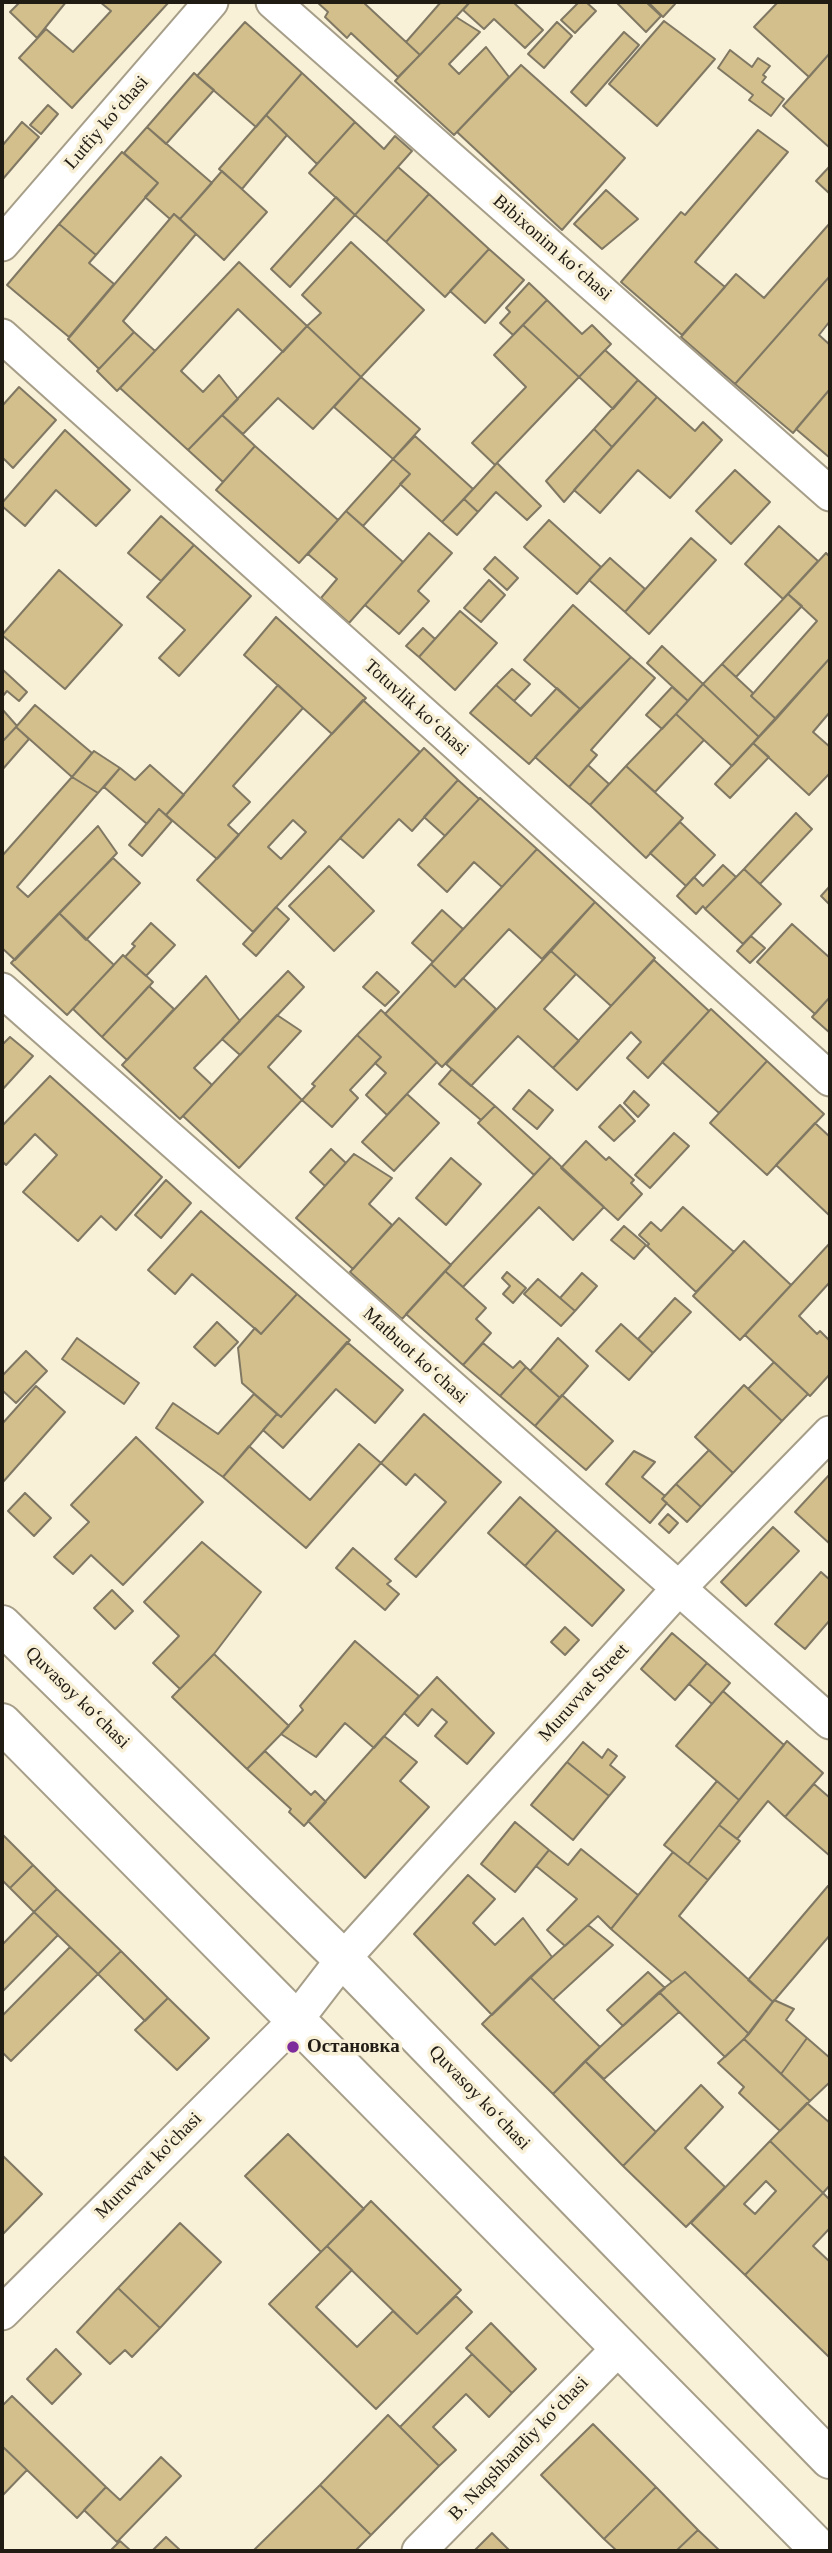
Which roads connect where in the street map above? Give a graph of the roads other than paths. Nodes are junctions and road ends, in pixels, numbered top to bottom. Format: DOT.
graph roads {
  1 [pos="211,2"];
  2 [pos="273,2"];
  3 [pos="2,244"];
  4 [pos="2,336"];
  5 [pos="830,494"];
  6 [pos="2,990"];
  7 [pos="830,1079"];
  8 [pos="830,1433"];
  9 [pos="678,1589"];
  10 [pos="2,1625"];
  11 [pos="830,1721"];
  12 [pos="2,1723"];
  13 [pos="343,1959"];
  14 [pos="296,2020"];
  15 [pos="2,2313"];
  16 [pos="620,2347"];
  17 [pos="830,2459"];
  18 [pos="419,2551"];
  19 [pos="821,2551"];
  1 -- 3 [label="street, Lutfiy koʻchasi"];
  2 -- 5 [label="street, Bibixonim koʻchasi"];
  4 -- 7 [label="street, Totuvlik koʻchasi"];
  6 -- 9 [label="street, Matbuot koʻchasi"];
  8 -- 9 [label="street, Muruvvat Street"];
  9 -- 11 [label="street, Matbuot koʻchasi"];
  9 -- 13 [label="street, Muruvvat Street"];
  10 -- 13 [label="main road, Quvasoy koʻchasi"];
  12 -- 14 [label="main road"];
  13 -- 14 [label="street, Muruvvat Street"];
  13 -- 17 [label="main road, Quvasoy koʻchasi"];
  14 -- 15 [label="street, Muruvvat ko'chasi"];
  14 -- 16 [label="main road"];
  16 -- 18 [label="street, B. Naqshbandiy koʻchasi"];
  16 -- 19 [label="main road"];
}
